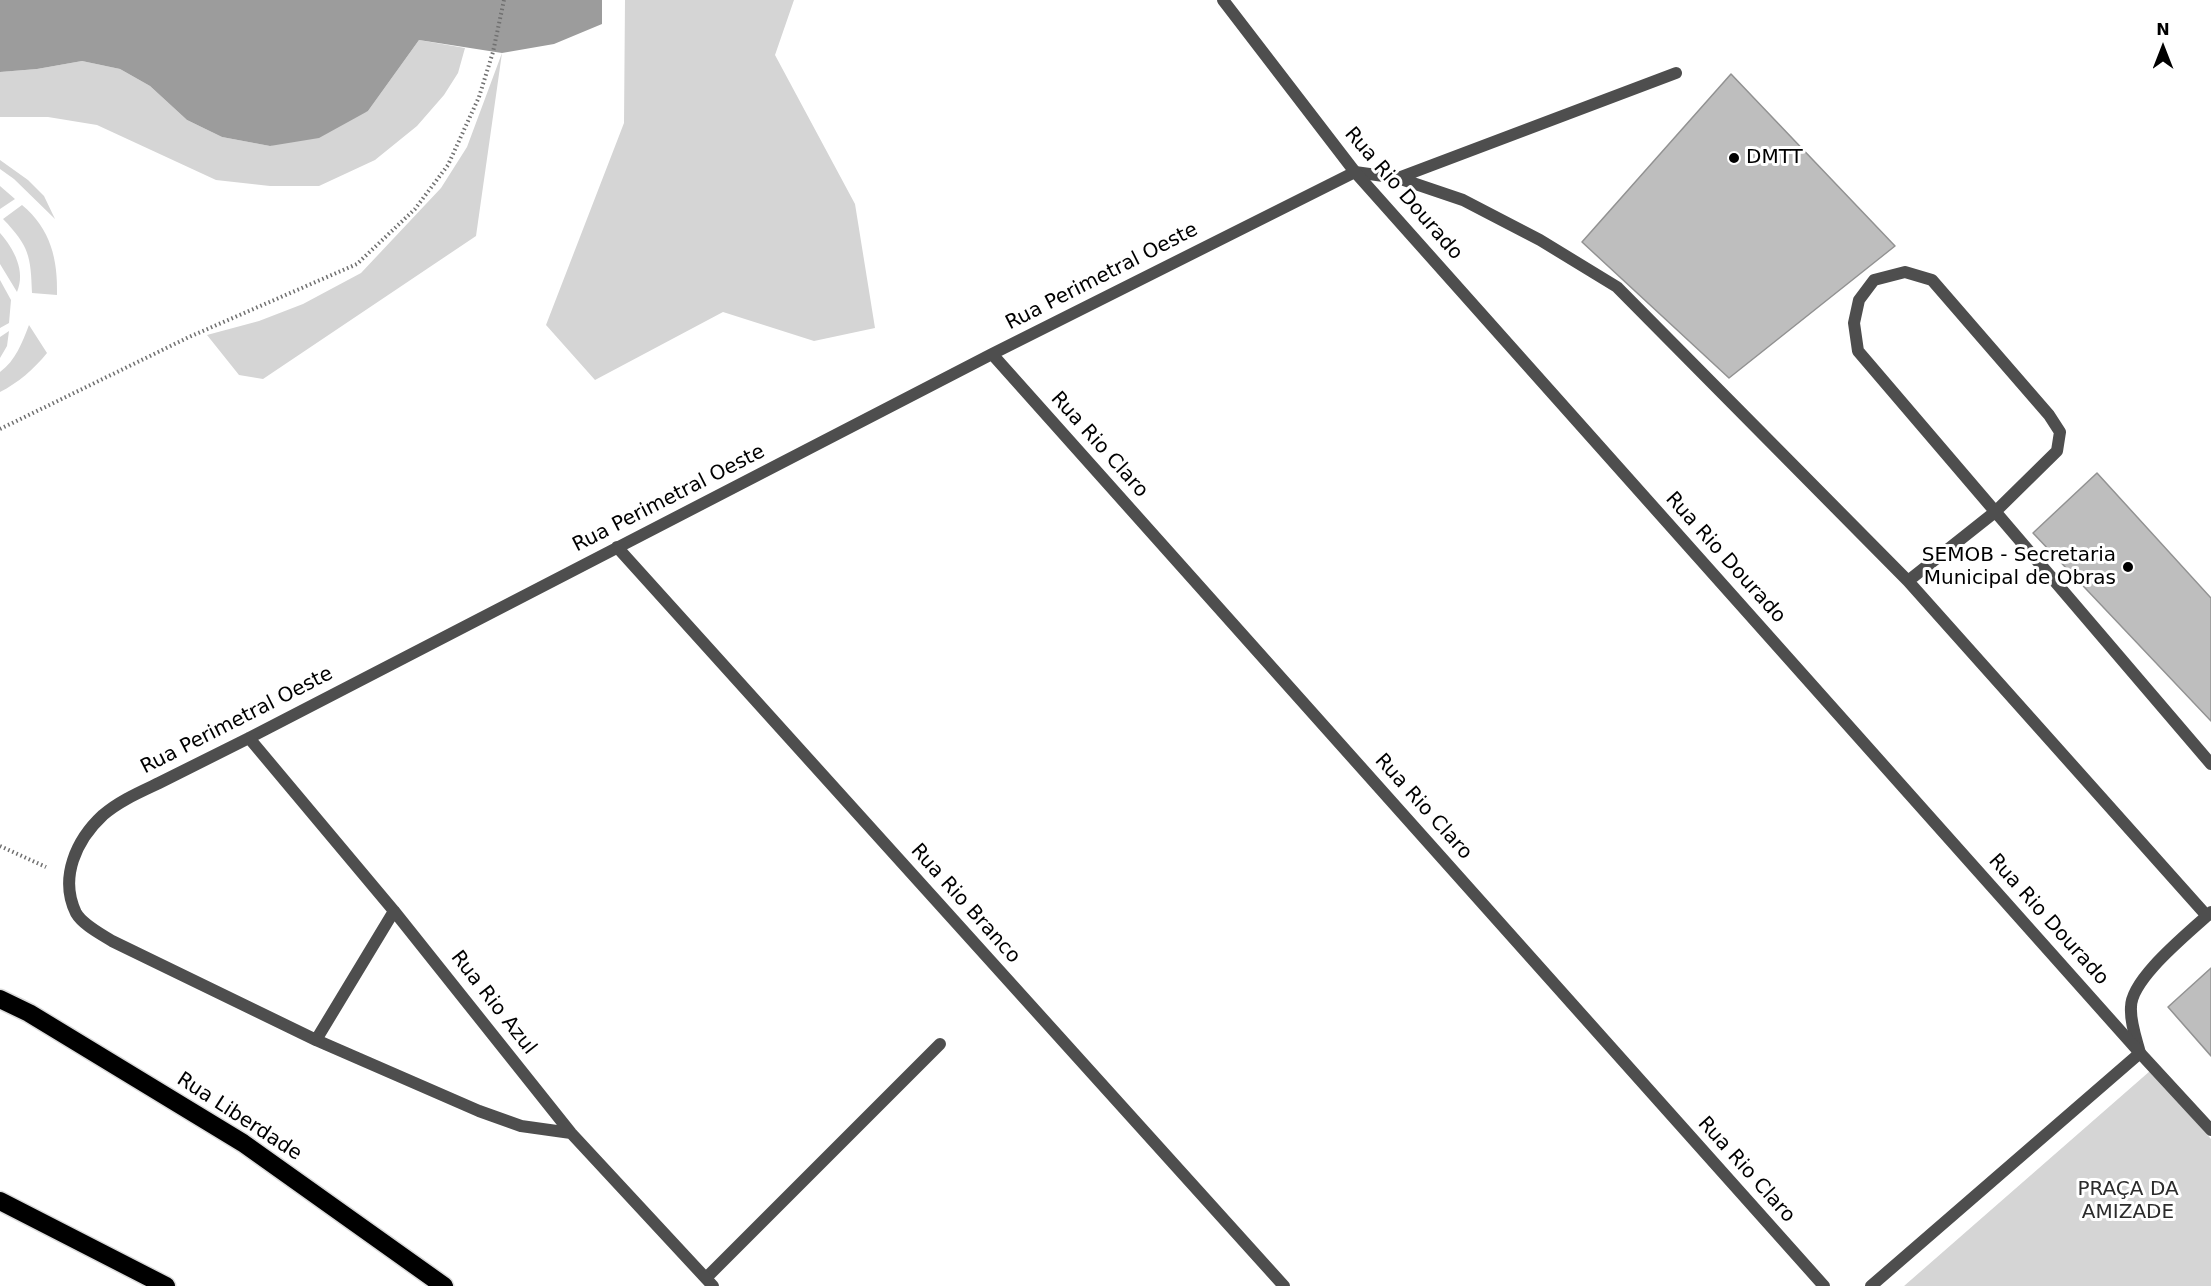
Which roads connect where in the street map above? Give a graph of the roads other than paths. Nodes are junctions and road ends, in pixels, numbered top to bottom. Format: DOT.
graph roads {
  1 [pos="1222,0"];
  2 [pos="1676,73"];
  3 [pos="1355,172"];
  4 [pos="1398,178"];
  5 [pos="992,354"];
  6 [pos="1995,512"];
  7 [pos="617,548"];
  8 [pos="1908,581"];
  9 [pos="249,738"];
  10 [pos="2211,764"];
  11 [pos="394,911"];
  12 [pos="2209,914"];
  13 [pos="0,999"];
  14 [pos="316,1040"];
  15 [pos="940,1044"];
  16 [pos="2140,1053"];
  17 [pos="2211,1130"];
  18 [pos="571,1133"];
  19 [pos="0,1201"];
  20 [pos="710,1282"];
  21 [pos="166,1286"];
  22 [pos="444,1286"];
  23 [pos="1284,1286"];
  24 [pos="1824,1286"];
  25 [pos="1871,1286"];
  1 -- 3 [label="street, Rua Rio Dourado"];
  2 -- 4 [label="street"];
  3 -- 4 [label="street"];
  3 -- 5 [label="street, Rua Perimetral Oeste"];
  3 -- 16 [label="street, Rua Rio Dourado"];
  4 -- 8 [label="street"];
  5 -- 7 [label="street, Rua Perimetral Oeste"];
  5 -- 24 [label="street, Rua Rio Claro"];
  6 -- 6 [label="street"];
  6 -- 8 [label="street"];
  6 -- 10 [label="street"];
  7 -- 9 [label="street, Rua Perimetral Oeste"];
  7 -- 23 [label="street, Rua Rio Branco"];
  8 -- 12 [label="street"];
  9 -- 11 [label="street, Rua Rio Azul"];
  9 -- 14 [label="street, Rua Perimetral Oeste"];
  11 -- 14 [label="street"];
  11 -- 18 [label="street, Rua Rio Azul"];
  12 -- 16 [label="street"];
  13 -- 22 [label="highway, Rua Liberdade"];
  14 -- 18 [label="street"];
  15 -- 20 [label="street"];
  16 -- 17 [label="street, Rua Rio Dourado"];
  16 -- 25 [label="street"];
  18 -- 20 [label="street, Rua Rio Azul"];
  19 -- 21 [label="highway"];
}
